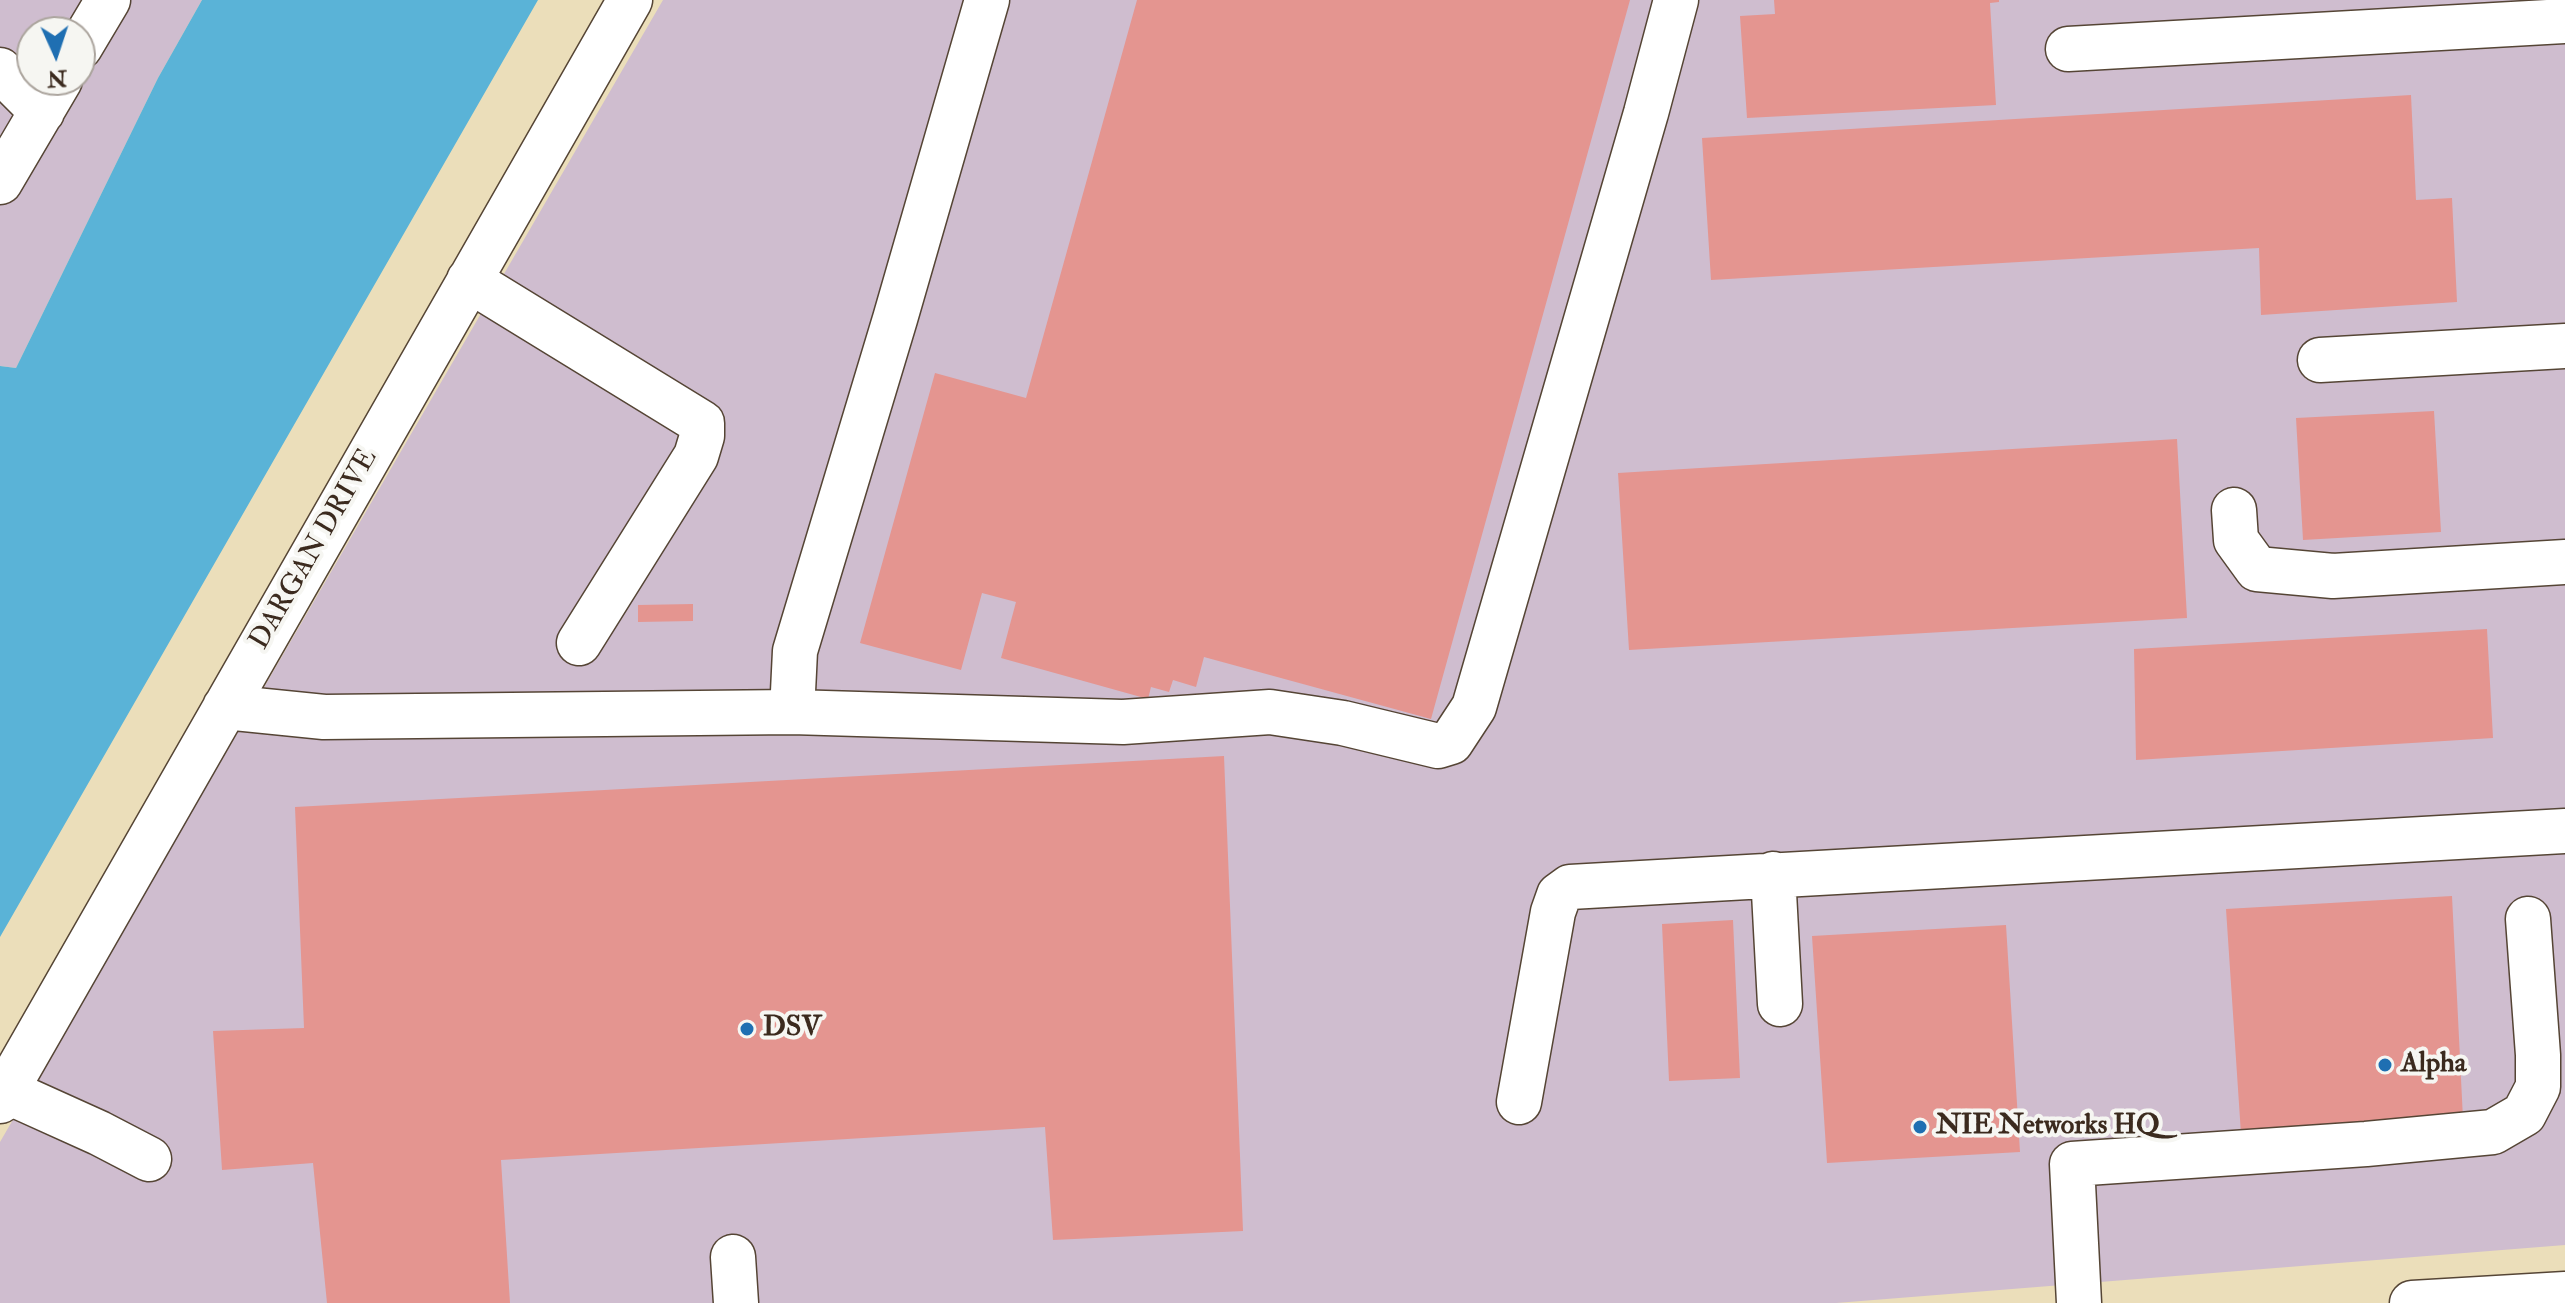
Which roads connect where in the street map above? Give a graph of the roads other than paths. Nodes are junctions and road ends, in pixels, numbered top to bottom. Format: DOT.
graph roads {
  1 [pos="108,0"];
  2 [pos="630,0"];
  3 [pos="987,0"];
  4 [pos="1676,0"];
  5 [pos="2459,13"];
  6 [pos="96,20"];
  7 [pos="2565,21"];
  8 [pos="2068,49"];
  9 [pos="51,96"];
  10 [pos="0,182"];
  11 [pos="469,280"];
  12 [pos="2565,346"];
  13 [pos="2320,360"];
  14 [pos="2234,510"];
  15 [pos="2565,562"];
  16 [pos="579,643"];
  17 [pos="225,707"];
  18 [pos="792,712"];
  19 [pos="2565,831"];
  20 [pos="1773,874"];
  21 [pos="2528,919"];
  22 [pos="1780,1004"];
  23 [pos="3,1096"];
  24 [pos="1519,1102"];
  25 [pos="149,1159"];
  26 [pos="733,1257"];
  27 [pos="2565,1294"];
  28 [pos="736,1303"];
  29 [pos="2079,1303"];
  30 [pos="2412,1303"];
  1 -- 6 [label="street"];
  2 -- 11 [label="street, DARGAN DRIVE"];
  3 -- 18 [label="street"];
  4 -- 18 [label="street"];
  5 -- 7 [label="street"];
  5 -- 8 [label="street"];
  9 -- 10 [label="street"];
  11 -- 16 [label="street"];
  11 -- 17 [label="street, DARGAN DRIVE"];
  12 -- 13 [label="street"];
  14 -- 15 [label="street"];
  17 -- 18 [label="street"];
  17 -- 23 [label="street, DARGAN DRIVE"];
  19 -- 20 [label="street"];
  20 -- 22 [label="street"];
  20 -- 24 [label="street"];
  21 -- 29 [label="street"];
  23 -- 25 [label="street"];
  26 -- 28 [label="street"];
  27 -- 30 [label="street"];
}
